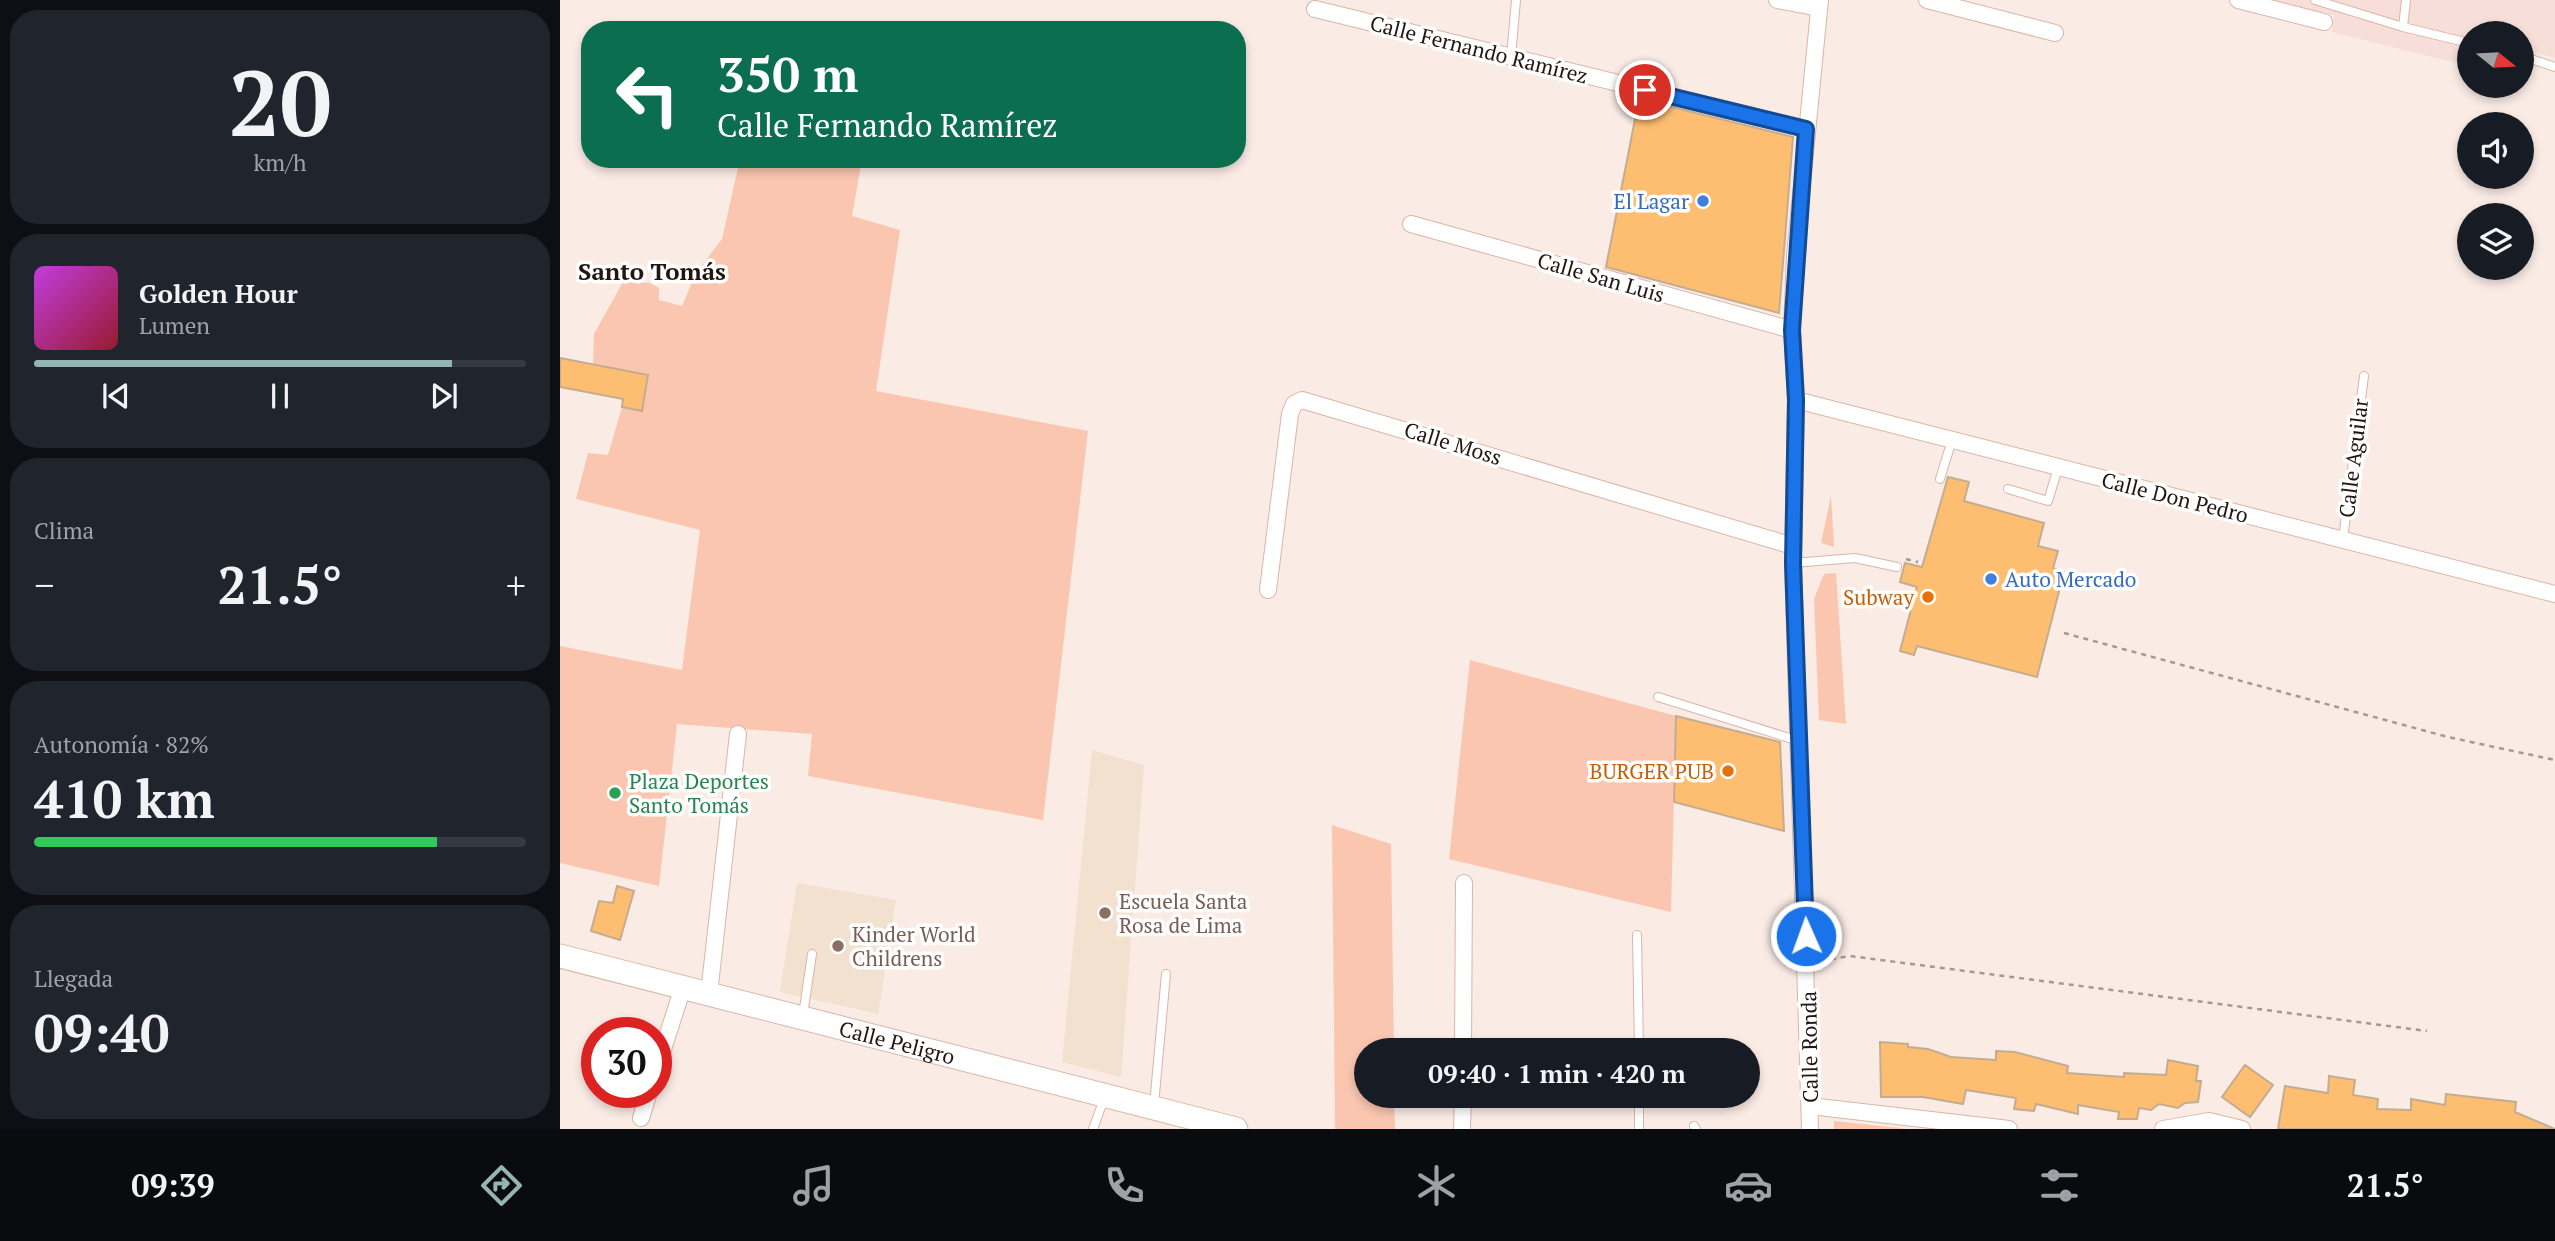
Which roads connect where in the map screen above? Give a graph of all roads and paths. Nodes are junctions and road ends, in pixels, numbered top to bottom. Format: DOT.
graph roads {
  1 [pos="1516,0"];
  2 [pos="1777,0"];
  3 [pos="1927,0"];
  4 [pos="2238,0"];
  5 [pos="2315,0"];
  6 [pos="2406,0"];
  7 [pos="1820,4"];
  8 [pos="1315,9"];
  9 [pos="2324,22"];
  10 [pos="2403,27"];
  11 [pos="2055,33"];
  12 [pos="2457,40"];
  13 [pos="1511,57"];
  14 [pos="2534,60"];
  15 [pos="2555,67"];
  16 [pos="1806,129"];
  17 [pos="1411,224"];
  18 [pos="1792,330"];
  19 [pos="2364,376"];
  20 [pos="1796,400"];
  21 [pos="1952,440"];
  22 [pos="2058,468"];
  23 [pos="1940,479"];
  24 [pos="2008,489"];
  25 [pos="2343,539"];
  26 [pos="1793,546"];
  27 [pos="1793,563"];
  28 [pos="1897,567"];
  29 [pos="1268,590"];
  30 [pos="2555,594"];
  31 [pos="2064,633"];
  32 [pos="1658,697"];
  33 [pos="738,734"];
  34 [pos="1799,741"];
  35 [pos="2555,760"];
  36 [pos="1464,883"];
  37 [pos="1637,935"];
  38 [pos="812,954"];
  39 [pos="560,956"];
  40 [pos="1807,963"];
  41 [pos="1166,974"];
  42 [pos="683,987"];
  43 [pos="709,994"];
  44 [pos="803,1018"];
  45 [pos="672,1021"];
  46 [pos="2427,1031"];
  47 [pos="1463,1038"];
  48 [pos="1639,1038"];
  49 [pos="1105,1095"];
  50 [pos="1810,1106"];
  51 [pos="644,1108"];
  52 [pos="1154,1108"];
  53 [pos="1463,1108"];
  54 [pos="1639,1108"];
  55 [pos="641,1118"];
  56 [pos="1093,1129"];
  57 [pos="1236,1129"];
  58 [pos="1462,1129"];
  59 [pos="1639,1129"];
  60 [pos="1810,1129"];
  61 [pos="2008,1129"];
  62 [pos="2163,1129"];
  63 [pos="2242,1129"];
  1 -- 13 [label="lane"];
  2 -- 7 [label="street"];
  3 -- 11 [label="street"];
  4 -- 9 [label="street"];
  5 -- 10 [label="lane"];
  6 -- 10 [label="lane"];
  7 -- 16 [label="street, Calle Ronda"];
  8 -- 13 [label="street, Calle Fernando Ramírez"];
  10 -- 12 [label="lane"];
  13 -- 16 [label="street, Calle Fernando Ramírez"];
  14 -- 15 [label="lane"];
  16 -- 18 [label="street, Calle Ronda"];
  17 -- 18 [label="street, Calle San Luis"];
  18 -- 20 [label="street, Calle Ronda"];
  19 -- 25 [label="lane, Calle Aguilar"];
  20 -- 21 [label="street, Calle Don Pedro"];
  20 -- 26 [label="street, Calle Ronda"];
  21 -- 22 [label="street, Calle Don Pedro"];
  21 -- 23 [label="lane"];
  22 -- 24 [label="lane"];
  22 -- 25 [label="street, Calle Don Pedro"];
  25 -- 30 [label="street, Calle Don Pedro"];
  26 -- 27 [label="street, Calle Ronda"];
  26 -- 29 [label="street, Calle Moss"];
  27 -- 28 [label="lane"];
  27 -- 34 [label="street, Calle Ronda"];
  31 -- 35 [label="path"];
  32 -- 34 [label="lane"];
  33 -- 43 [label="street"];
  34 -- 40 [label="street, Calle Ronda"];
  36 -- 47 [label="street"];
  37 -- 48 [label="lane"];
  38 -- 44 [label="lane"];
  39 -- 42 [label="main road, Calle Peligro"];
  40 -- 46 [label="path"];
  40 -- 50 [label="street, Calle Ronda"];
  41 -- 52 [label="lane"];
  42 -- 43 [label="main road, Calle Peligro"];
  42 -- 45 [label="street"];
  43 -- 44 [label="main road, Calle Peligro"];
  44 -- 49 [label="main road, Calle Peligro"];
  49 -- 52 [label="main road, Calle Peligro"];
  49 -- 56 [label="lane"];
  50 -- 60 [label="street, Calle Ronda"];
  50 -- 61 [label="street"];
  51 -- 55 [label="street"];
  52 -- 57 [label="main road, Calle Peligro"];
  53 -- 58 [label="street"];
  54 -- 59 [label="lane"];
  62 -- 63 [label="street"];
}
